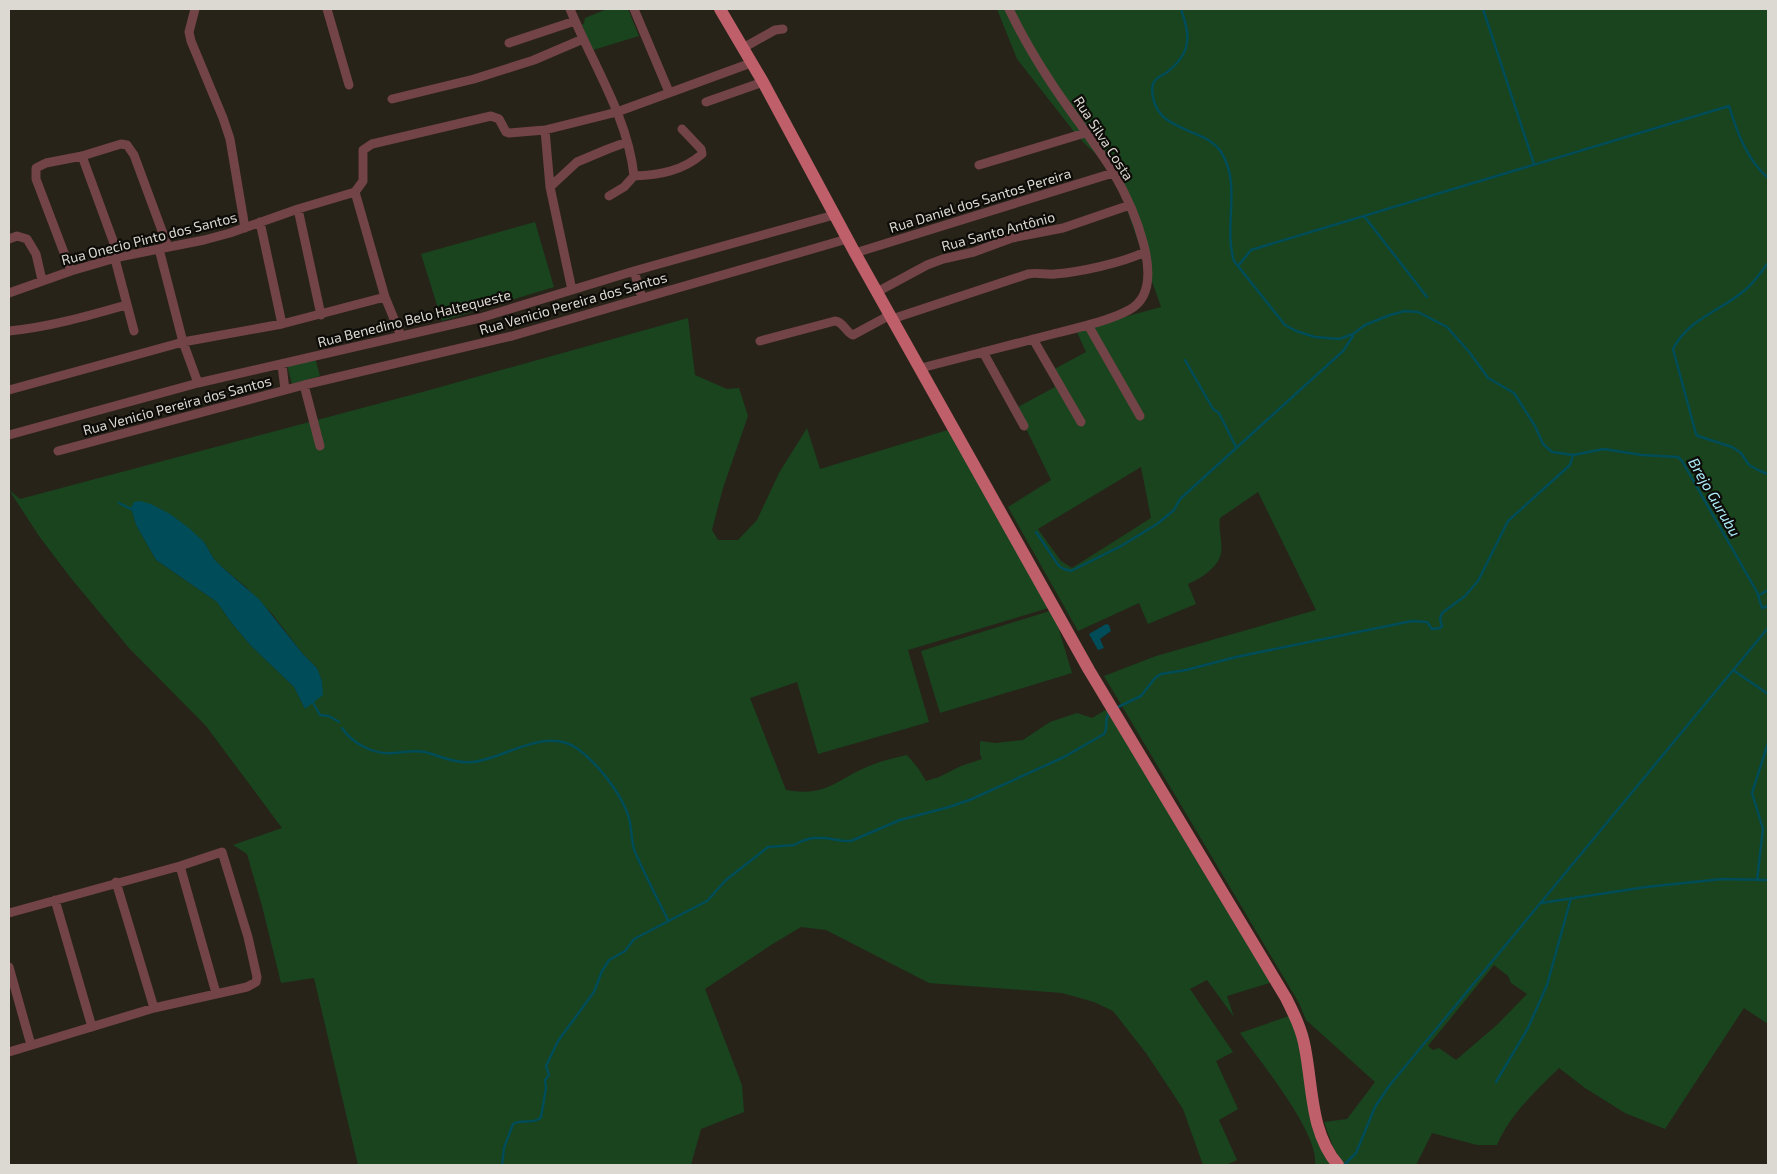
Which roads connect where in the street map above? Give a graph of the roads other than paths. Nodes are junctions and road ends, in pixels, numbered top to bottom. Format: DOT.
graph roads {
  1 [pos="196,9"];
  2 [pos="327,9"];
  3 [pos="570,9"];
  4 [pos="634,9"];
  5 [pos="720,9"];
  6 [pos="1009,9"];
  7 [pos="575,22"];
  8 [pos="782,29"];
  9 [pos="583,39"];
  10 [pos="509,43"];
  11 [pos="743,48"];
  12 [pos="751,63"];
  13 [pos="763,82"];
  14 [pos="349,85"];
  15 [pos="669,92"];
  16 [pos="392,99"];
  17 [pos="706,102"];
  18 [pos="617,112"];
  19 [pos="682,129"];
  20 [pos="545,130"];
  21 [pos="1085,133"];
  22 [pos="627,142"];
  23 [pos="82,156"];
  24 [pos="979,165"];
  25 [pos="1113,173"];
  26 [pos="634,176"];
  27 [pos="550,187"];
  28 [pos="355,192"];
  29 [pos="610,196"];
  30 [pos="1130,205"];
  31 [pos="298,208"];
  32 [pos="834,216"];
  33 [pos="260,222"];
  34 [pos="245,228"];
  35 [pos="9,239"];
  36 [pos="847,239"];
  37 [pos="163,248"];
  38 [pos="1145,252"];
  39 [pos="854,253"];
  40 [pos="117,258"];
  41 [pos="71,271"];
  42 [pos="634,271"];
  43 [pos="42,280"];
  44 [pos="572,290"];
  45 [pos="877,292"];
  46 [pos="9,294"];
  47 [pos="385,297"];
  48 [pos="642,298"];
  49 [pos="126,305"];
  50 [pos="321,315"];
  51 [pos="891,317"];
  52 [pos="282,324"];
  53 [pos="1088,325"];
  54 [pos="9,331"];
  55 [pos="134,332"];
  56 [pos="401,336"];
  57 [pos="1033,339"];
  58 [pos="760,341"];
  59 [pos="182,342"];
  60 [pos="983,352"];
  61 [pos="282,365"];
  62 [pos="921,368"];
  63 [pos="198,383"];
  64 [pos="304,385"];
  65 [pos="9,390"];
  66 [pos="286,390"];
  67 [pos="1140,416"];
  68 [pos="1081,422"];
  69 [pos="1024,426"];
  70 [pos="9,435"];
  71 [pos="320,446"];
  72 [pos="58,450"];
  73 [pos="180,866"];
  74 [pos="116,882"];
  75 [pos="55,900"];
  76 [pos="9,913"];
  77 [pos="9,967"];
  78 [pos="216,993"];
  79 [pos="154,1008"];
  80 [pos="92,1027"];
  81 [pos="31,1045"];
  82 [pos="9,1052"];
  83 [pos="1338,1165"];
  1 -- 34 [label="street"];
  2 -- 14 [label="street"];
  3 -- 7 [label="street"];
  4 -- 15 [label="street"];
  5 -- 11 [label="main road"];
  6 -- 21 [label="street, Rua Silva Costa"];
  7 -- 9 [label="street"];
  7 -- 10 [label="street"];
  8 -- 11 [label="street"];
  9 -- 16 [label="street"];
  9 -- 18 [label="street"];
  11 -- 12 [label="main road"];
  12 -- 13 [label="main road"];
  12 -- 15 [label="street"];
  13 -- 17 [label="street"];
  13 -- 32 [label="main road"];
  15 -- 18 [label="street"];
  18 -- 20 [label="street"];
  18 -- 22 [label="street"];
  19 -- 26 [label="street"];
  20 -- 27 [label="street"];
  20 -- 28 [label="street"];
  21 -- 24 [label="street"];
  21 -- 25 [label="street, Rua Silva Costa"];
  22 -- 26 [label="street"];
  22 -- 27 [label="street"];
  23 -- 37 [label="street"];
  23 -- 40 [label="street"];
  23 -- 41 [label="street"];
  25 -- 30 [label="street, Rua Silva Costa"];
  25 -- 39 [label="street, Rua Daniel dos Santos Pereira"];
  26 -- 29 [label="street"];
  27 -- 44 [label="street"];
  28 -- 31 [label="street, Rua Onecio Pinto dos Santos"];
  28 -- 47 [label="street"];
  30 -- 38 [label="street, Rua Silva Costa"];
  30 -- 45 [label="street, Rua Santo Antônio"];
  31 -- 33 [label="street, Rua Onecio Pinto dos Santos"];
  31 -- 50 [label="street"];
  32 -- 36 [label="main road"];
  32 -- 42 [label="street, Rua Benedino Belo Haltequeste"];
  33 -- 34 [label="street, Rua Onecio Pinto dos Santos"];
  33 -- 52 [label="street"];
  34 -- 37 [label="street, Rua Onecio Pinto dos Santos"];
  35 -- 43 [label="street"];
  36 -- 39 [label="main road"];
  36 -- 48 [label="street, Rua Venicio Pereira dos Santos"];
  37 -- 40 [label="street, Rua Onecio Pinto dos Santos"];
  37 -- 59 [label="street"];
  38 -- 51 [label="street"];
  38 -- 53 [label="street, Rua Silva Costa"];
  39 -- 45 [label="main road"];
  40 -- 41 [label="street, Rua Onecio Pinto dos Santos"];
  40 -- 49 [label="street"];
  41 -- 43 [label="street, Rua Onecio Pinto dos Santos"];
  42 -- 44 [label="street, Rua Benedino Belo Haltequeste"];
  42 -- 48 [label="street"];
  43 -- 46 [label="street, Rua Onecio Pinto dos Santos"];
  44 -- 56 [label="street, Rua Benedino Belo Haltequeste"];
  45 -- 51 [label="main road"];
  47 -- 50 [label="street, Rua Benedino Belo Haltequeste"];
  47 -- 56 [label="street"];
  48 -- 64 [label="street, Rua Venicio Pereira dos Santos"];
  49 -- 54 [label="street"];
  49 -- 55 [label="street"];
  50 -- 52 [label="street, Rua Benedino Belo Haltequeste"];
  51 -- 58 [label="street"];
  51 -- 62 [label="main road"];
  52 -- 59 [label="street, Rua Benedino Belo Haltequeste"];
  53 -- 57 [label="street, Rua Silva Costa"];
  53 -- 67 [label="street"];
  56 -- 61 [label="street, Rua Benedino Belo Haltequeste"];
  57 -- 60 [label="street, Rua Silva Costa"];
  57 -- 68 [label="street"];
  59 -- 63 [label="street"];
  59 -- 65 [label="street, Rua Benedino Belo Haltequeste"];
  60 -- 62 [label="street, Rua Silva Costa"];
  60 -- 69 [label="street"];
  61 -- 63 [label="street, Rua Benedino Belo Haltequeste"];
  61 -- 66 [label="street"];
  62 -- 83 [label="main road"];
  63 -- 70 [label="street, Rua Benedino Belo Haltequeste"];
  64 -- 66 [label="street, Rua Venicio Pereira dos Santos"];
  64 -- 71 [label="street"];
  66 -- 72 [label="street, Rua Venicio Pereira dos Santos"];
  73 -- 74 [label="street"];
  73 -- 78 [label="street"];
  73 -- 78 [label="street"];
  74 -- 75 [label="street"];
  74 -- 79 [label="street"];
  75 -- 76 [label="street"];
  75 -- 80 [label="street"];
  77 -- 81 [label="street"];
  78 -- 79 [label="street"];
  79 -- 80 [label="street"];
  80 -- 81 [label="street"];
  81 -- 82 [label="street"];
}
